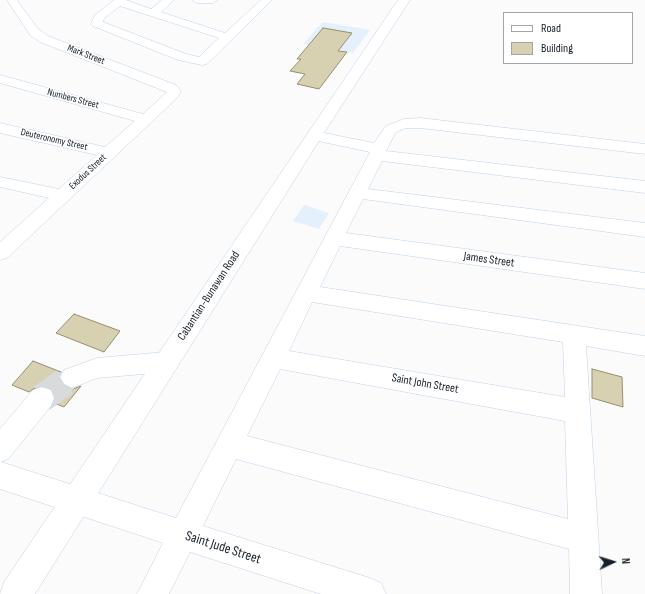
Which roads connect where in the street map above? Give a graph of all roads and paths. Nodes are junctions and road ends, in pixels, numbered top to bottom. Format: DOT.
graph roads {
  1 [pos="12,0"];
  2 [pos="169,0"];
  3 [pos="197,0"];
  4 [pos="213,0"];
  5 [pos="267,0"];
  6 [pos="404,0"];
  7 [pos="120,1"];
  8 [pos="153,13"];
  9 [pos="227,37"];
  10 [pos="0,79"];
  11 [pos="174,91"];
  12 [pos="146,119"];
  13 [pos="0,128"];
  14 [pos="314,136"];
  15 [pos="645,149"];
  16 [pos="378,152"];
  17 [pos="109,153"];
  18 [pos="0,182"];
  19 [pos="645,187"];
  20 [pos="357,193"];
  21 [pos="64,195"];
  22 [pos="645,230"];
  23 [pos="334,238"];
  24 [pos="3,247"];
  25 [pos="645,281"];
  26 [pos="306,293"];
  27 [pos="574,335"];
  28 [pos="645,346"];
  29 [pos="273,358"];
  30 [pos="166,362"];
  31 [pos="72,376"];
  32 [pos="42,398"];
  33 [pos="577,411"];
  34 [pos="229,444"];
  35 [pos="0,449"];
  36 [pos="0,475"];
  37 [pos="76,501"];
  38 [pos="183,535"];
  39 [pos="584,538"];
  40 [pos="16,594"];
  41 [pos="153,594"];
  42 [pos="370,594"];
  43 [pos="586,594"];
  1 -- 11 [label="street, Mark Street"];
  2 -- 8 [label="street"];
  3 -- 4 [label="street"];
  5 -- 9 [label="street"];
  6 -- 14 [label="main road, Cabantian-Bunawan Road"];
  7 -- 8 [label="street"];
  7 -- 9 [label="street"];
  8 -- 9 [label="street"];
  10 -- 12 [label="street, Numbers Street"];
  11 -- 12 [label="street, Exodus Street"];
  12 -- 17 [label="street, Exodus Street"];
  13 -- 17 [label="street, Deuteronomy Street"];
  14 -- 16 [label="street"];
  14 -- 30 [label="main road, Cabantian-Bunawan Road"];
  15 -- 16 [label="street"];
  16 -- 19 [label="street"];
  16 -- 20 [label="street"];
  17 -- 21 [label="street, Exodus Street"];
  18 -- 21 [label="street"];
  20 -- 22 [label="street"];
  20 -- 23 [label="street"];
  21 -- 24 [label="street, Exodus Street"];
  23 -- 25 [label="street, James Street"];
  23 -- 26 [label="street"];
  26 -- 27 [label="street"];
  26 -- 29 [label="street"];
  27 -- 28 [label="street"];
  27 -- 33 [label="street"];
  29 -- 33 [label="street, Saint John Street"];
  29 -- 34 [label="street"];
  30 -- 31 [label="street"];
  30 -- 37 [label="main road, Cabantian-Bunawan Road"];
  32 -- 35 [label="street"];
  33 -- 39 [label="street"];
  34 -- 38 [label="street"];
  34 -- 39 [label="street"];
  36 -- 37 [label="street, Saint Jude Street"];
  37 -- 38 [label="street, Saint Jude Street"];
  37 -- 40 [label="main road, Cabantian-Bunawan Road"];
  38 -- 41 [label="street"];
  38 -- 42 [label="street, Saint Jude Street"];
  39 -- 43 [label="street"];
}
